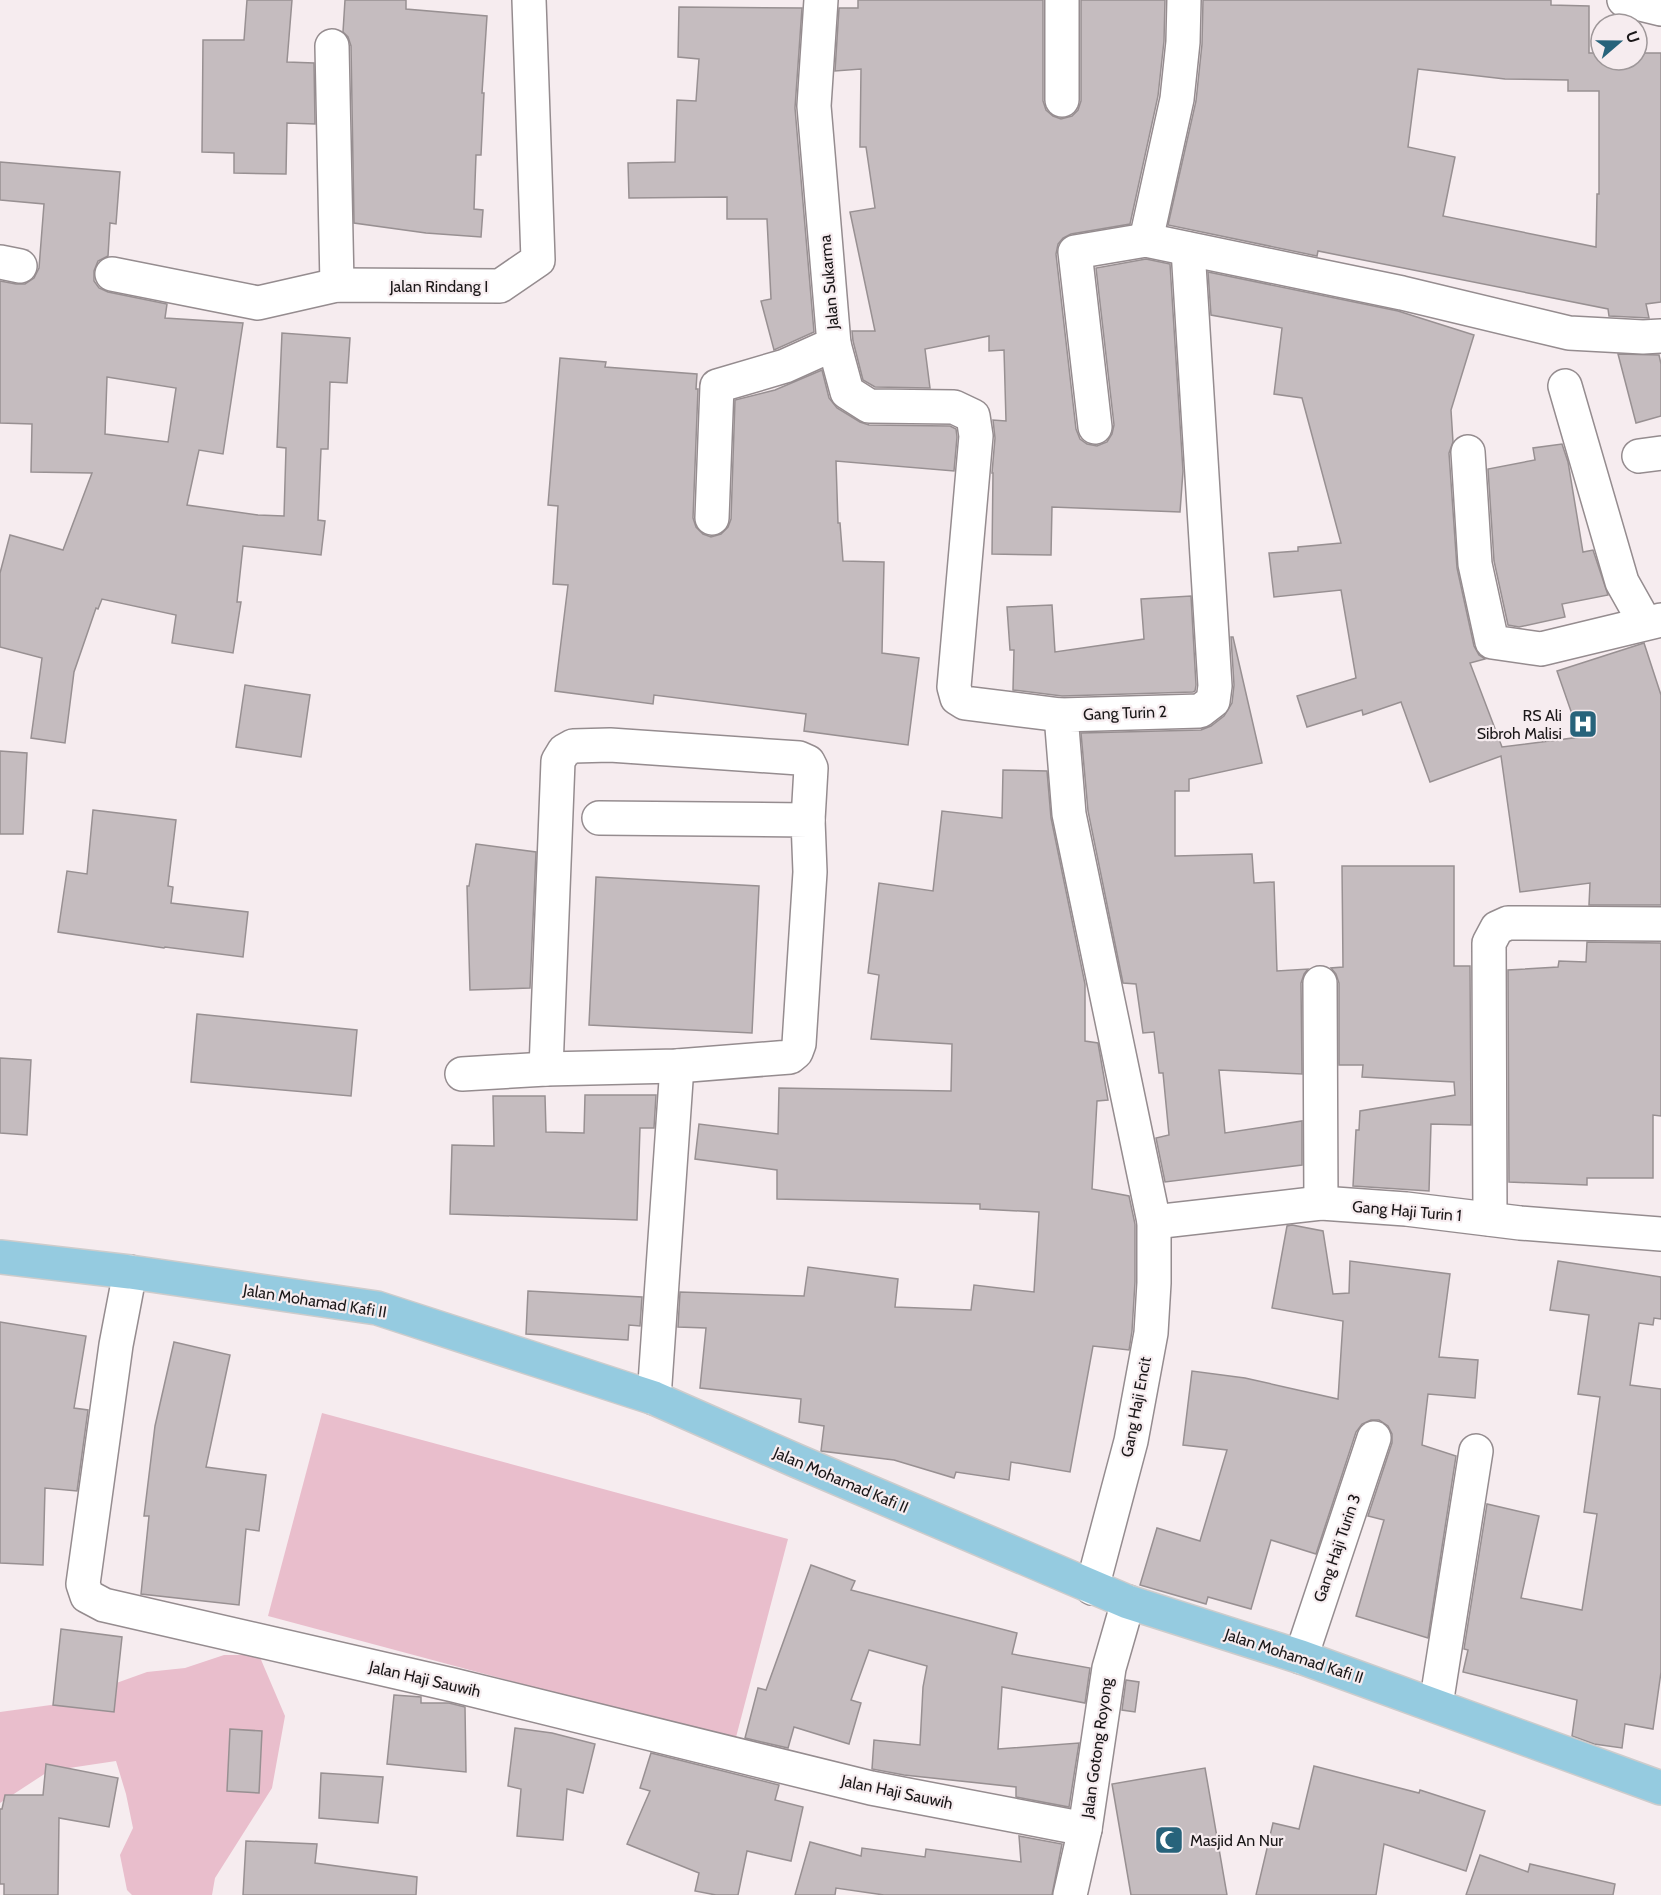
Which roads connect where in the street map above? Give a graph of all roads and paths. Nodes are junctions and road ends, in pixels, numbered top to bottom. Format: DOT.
graph roads {
  1 [pos="529,0"];
  2 [pos="820,0"];
  3 [pos="1062,0"];
  4 [pos="1184,0"];
  5 [pos="1624,0"];
  6 [pos="1661,9"];
  7 [pos="332,46"];
  8 [pos="1062,100"];
  9 [pos="1146,240"];
  10 [pos="1188,249"];
  11 [pos="112,274"];
  12 [pos="337,285"];
  13 [pos="1661,336"];
  14 [pos="834,344"];
  15 [pos="1565,386"];
  16 [pos="1095,427"];
  17 [pos="1468,452"];
  18 [pos="712,518"];
  19 [pos="1653,621"];
  20 [pos="1061,715"];
  21 [pos="599,818"];
  22 [pos="808,820"];
  23 [pos="1661,924"];
  24 [pos="1320,983"];
  25 [pos="677,1066"];
  26 [pos="546,1069"];
  27 [pos="462,1074"];
  28 [pos="1321,1203"];
  29 [pos="1490,1219"];
  30 [pos="1154,1222"];
  31 [pos="1661,1234"];
  32 [pos="0,1257"];
  33 [pos="130,1272"];
  34 [pos="654,1398"];
  35 [pos="1374,1438"];
  36 [pos="1476,1451"];
  37 [pos="1092,1588"];
  38 [pos="1125,1614"];
  39 [pos="1301,1657"];
  40 [pos="1436,1705"];
  41 [pos="1660,1785"];
  42 [pos="1085,1829"];
  43 [pos="1070,1895"];
  1 -- 12 [label="street, Jalan Rindang I"];
  2 -- 14 [label="street, Jalan Sukarma"];
  3 -- 8 [label="street"];
  4 -- 9 [label="street"];
  5 -- 6 [label="street"];
  7 -- 12 [label="street"];
  9 -- 10 [label="street"];
  9 -- 16 [label="street"];
  10 -- 13 [label="street"];
  10 -- 20 [label="street, Gang Turin 2"];
  11 -- 12 [label="street, Jalan Rindang I"];
  14 -- 18 [label="street, Jalan Sukarma"];
  14 -- 20 [label="street"];
  15 -- 19 [label="street"];
  17 -- 19 [label="street"];
  20 -- 30 [label="street, Gang Turin 2"];
  21 -- 22 [label="street"];
  22 -- 25 [label="street"];
  22 -- 26 [label="street"];
  23 -- 29 [label="street"];
  24 -- 28 [label="street"];
  25 -- 26 [label="street"];
  25 -- 34 [label="street"];
  26 -- 27 [label="street"];
  28 -- 29 [label="street, Gang Haji Turin 1"];
  28 -- 30 [label="street, Gang Haji Turin 1"];
  29 -- 31 [label="street, Gang Haji Turin 1"];
  30 -- 37 [label="street, Gang Haji Encit"];
  32 -- 33 [label="main road, Jalan Mohamad Kafi II"];
  33 -- 34 [label="main road, Jalan Mohamad Kafi II"];
  33 -- 42 [label="street, Jalan Haji Sauwih"];
  34 -- 37 [label="main road, Jalan Mohamad Kafi II"];
  35 -- 39 [label="street, Gang Haji Turin 3"];
  36 -- 40 [label="street"];
  37 -- 38 [label="main road, Jalan Mohamad Kafi II"];
  38 -- 39 [label="main road, Jalan Mohamad Kafi II"];
  38 -- 42 [label="street, Jalan Gotong Royong"];
  39 -- 40 [label="main road, Jalan Mohamad Kafi II"];
  40 -- 41 [label="main road, Jalan Mohamad Kafi II"];
  42 -- 43 [label="street, Jalan Gotong Royong"];
}
